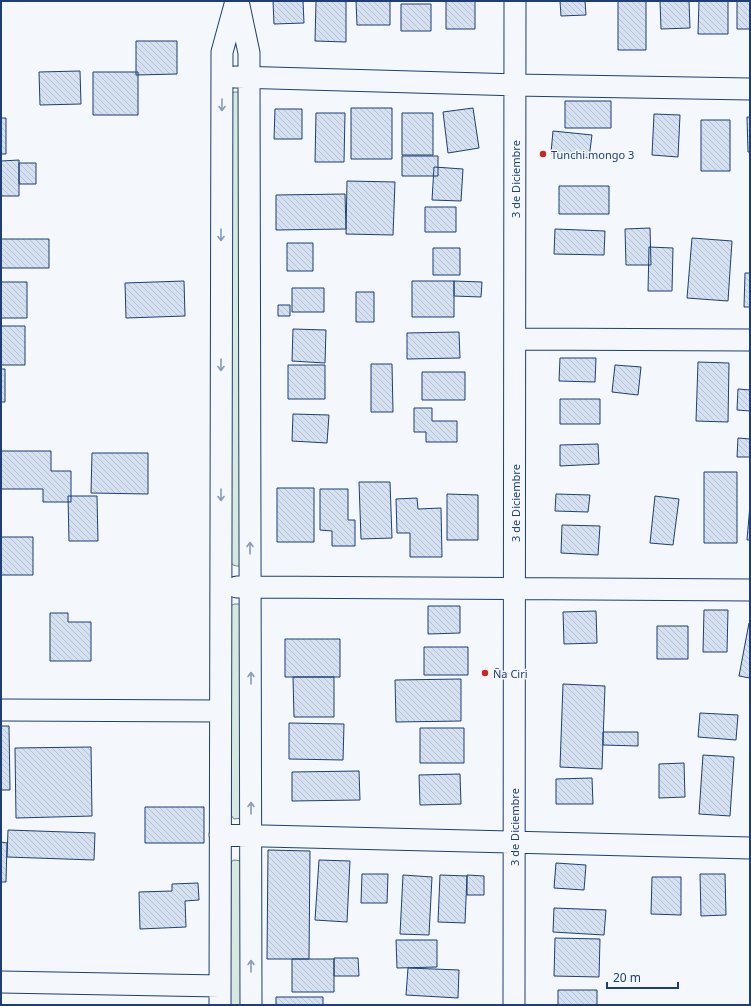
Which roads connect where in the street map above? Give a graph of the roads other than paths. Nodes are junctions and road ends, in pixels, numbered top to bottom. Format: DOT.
graph roads {
  1 [pos="237,1"];
  2 [pos="515,1"];
  3 [pos="222,77"];
  4 [pos="249,78"];
  5 [pos="515,84"];
  6 [pos="750,89"];
  7 [pos="515,339"];
  8 [pos="750,340"];
  9 [pos="250,586"];
  10 [pos="221,587"];
  11 [pos="514,588"];
  12 [pos="750,590"];
  13 [pos="1,710"];
  14 [pos="220,711"];
  15 [pos="220,835"];
  16 [pos="251,836"];
  17 [pos="514,843"];
  18 [pos="750,848"];
  19 [pos="1,982"];
  20 [pos="220,996"];
  21 [pos="251,1005"];
  22 [pos="514,1005"];
  1 -- 3 [label="street"];
  1 -- 4 [label="street"];
  2 -- 5 [label="street, 3 de Diciembre"];
  3 -- 4 [label="street"];
  3 -- 10 [label="street, one-way"];
  4 -- 5 [label="street"];
  9 -- 4 [label="street, one-way"];
  5 -- 6 [label="street"];
  5 -- 7 [label="street, 3 de Diciembre"];
  7 -- 8 [label="street"];
  7 -- 11 [label="street, 3 de Diciembre"];
  9 -- 10 [label="street"];
  9 -- 11 [label="street"];
  16 -- 9 [label="street, one-way"];
  10 -- 14 [label="street"];
  11 -- 12 [label="street"];
  11 -- 17 [label="street, 3 de Diciembre"];
  13 -- 14 [label="street"];
  14 -- 15 [label="street"];
  15 -- 16 [label="street"];
  15 -- 20 [label="street"];
  16 -- 17 [label="street"];
  21 -- 16 [label="street, one-way"];
  17 -- 18 [label="street"];
  17 -- 22 [label="street, 3 de Diciembre"];
  19 -- 20 [label="street"];
}
